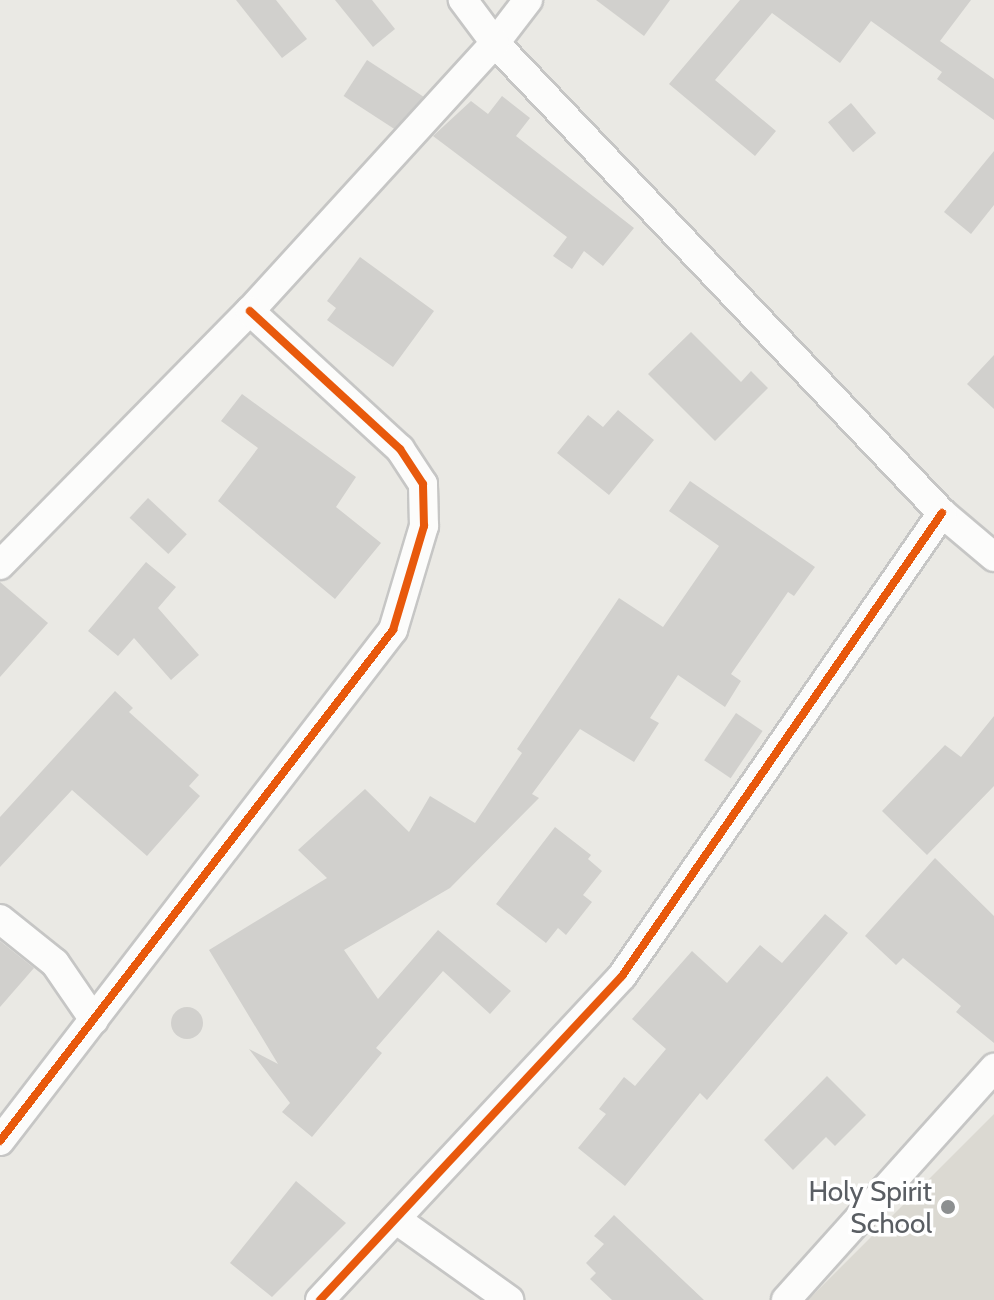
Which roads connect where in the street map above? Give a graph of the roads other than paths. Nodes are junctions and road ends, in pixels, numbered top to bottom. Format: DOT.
graph roads {
  1 [pos="463,0"];
  2 [pos="528,0"];
  3 [pos="495,43"];
  4 [pos="250,311"];
  5 [pos="942,513"];
  6 [pos="994,557"];
  7 [pos="0,565"];
  8 [pos="0,919"];
  9 [pos="94,1020"];
  10 [pos="994,1068"];
  11 [pos="0,1141"];
  12 [pos="397,1220"];
  13 [pos="320,1300"];
  14 [pos="509,1300"];
  15 [pos="786,1300"];
  1 -- 3 [label="street"];
  2 -- 3 [label="street"];
  3 -- 4 [label="street"];
  3 -- 5 [label="street"];
  4 -- 7 [label="street"];
  4 -- 9 [label="street"];
  5 -- 6 [label="street"];
  5 -- 12 [label="street"];
  8 -- 9 [label="street"];
  9 -- 11 [label="street"];
  10 -- 15 [label="street"];
  12 -- 13 [label="street"];
  12 -- 14 [label="street"];
}
